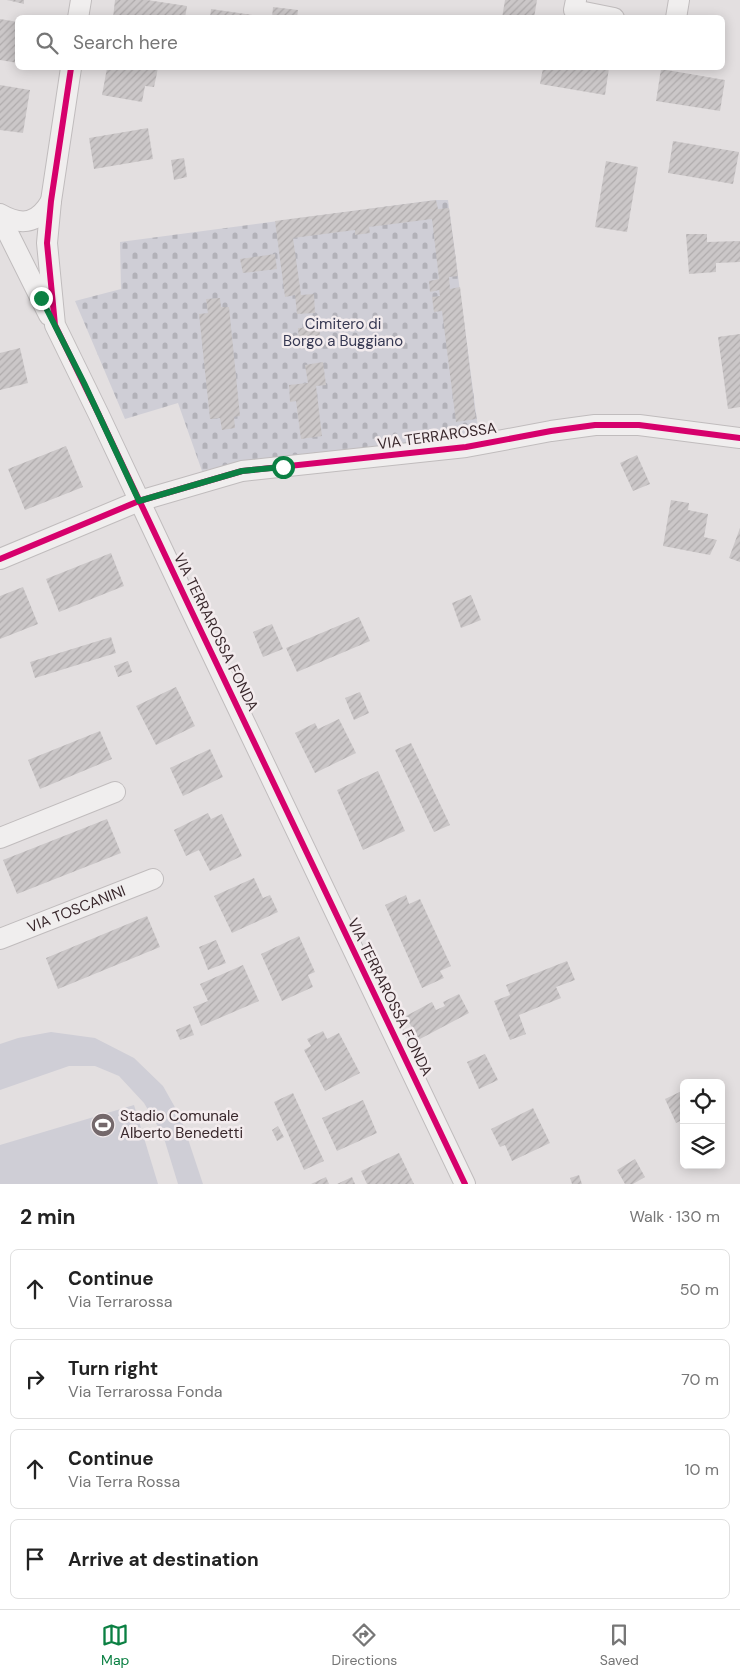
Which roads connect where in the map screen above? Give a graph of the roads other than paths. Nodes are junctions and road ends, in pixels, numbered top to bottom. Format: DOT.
graph roads {
  1 [pos="81,0"];
  2 [pos="576,0"];
  3 [pos="679,0"];
  4 [pos="78,15"];
  5 [pos="599,15"];
  6 [pos="676,15"];
  7 [pos="71,70"];
  8 [pos="51,201"];
  9 [pos="0,216"];
  10 [pos="55,325"];
  11 [pos="740,438"];
  12 [pos="139,501"];
  13 [pos="0,559"];
  14 [pos="115,792"];
  15 [pos="0,838"];
  16 [pos="152,878"];
  17 [pos="0,939"];
  18 [pos="465,1184"];
  1 -- 4 [label="street"];
  2 -- 5 [label="street"];
  3 -- 6 [label="street"];
  7 -- 8 [label="street, VIA TERRAROSSA FONDA"];
  8 -- 9 [label="street"];
  8 -- 10 [label="street, VIA TERRAROSSA FONDA"];
  9 -- 10 [label="street"];
  10 -- 12 [label="street, VIA TERRAROSSA FONDA"];
  11 -- 12 [label="street, VIA TERRAROSSA"];
  12 -- 13 [label="street, VIA TERRAROSSA"];
  12 -- 18 [label="street, VIA TERRAROSSA FONDA"];
  14 -- 15 [label="street"];
  16 -- 17 [label="street, VIA TOSCANINI"];
}
